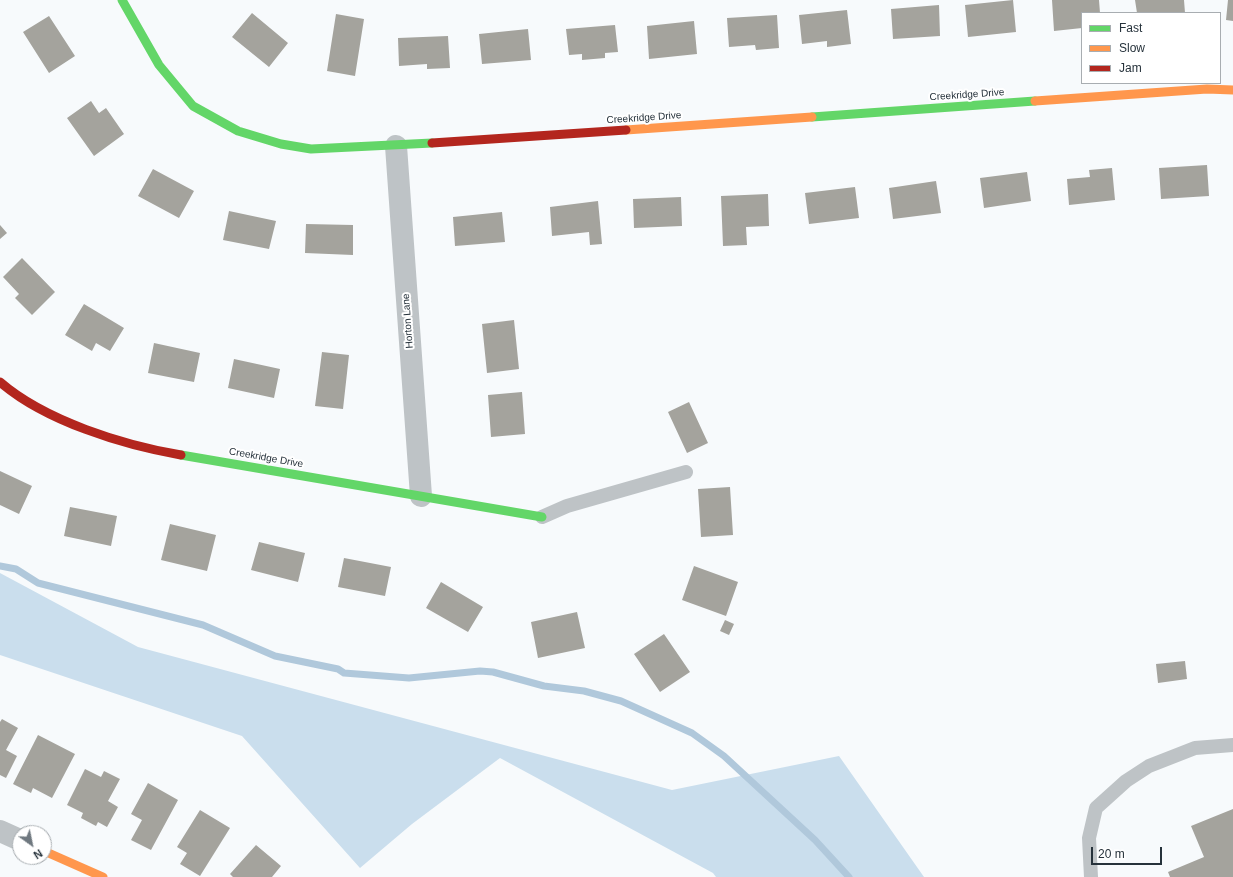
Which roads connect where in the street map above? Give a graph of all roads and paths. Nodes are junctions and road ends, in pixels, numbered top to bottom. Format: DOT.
graph roads {
  1 [pos="122,0"];
  2 [pos="1233,90"];
  3 [pos="396,146"];
  4 [pos="0,382"];
  5 [pos="686,472"];
  6 [pos="421,496"];
  7 [pos="542,517"];
  8 [pos="1233,745"];
  9 [pos="0,831"];
  10 [pos="12,836"];
  11 [pos="52,855"];
  12 [pos="102,877"];
  13 [pos="1091,877"];
  1 -- 3 [label="street, Creekridge Drive"];
  2 -- 3 [label="street, Creekridge Drive"];
  3 -- 6 [label="street, Horton Lane"];
  4 -- 6 [label="street, Creekridge Drive"];
  5 -- 7 [label="lane"];
  6 -- 7 [label="street, Creekridge Drive"];
  8 -- 13 [label="lane"];
  9 -- 10 [label="street"];
  11 -- 12 [label="street"];
}
